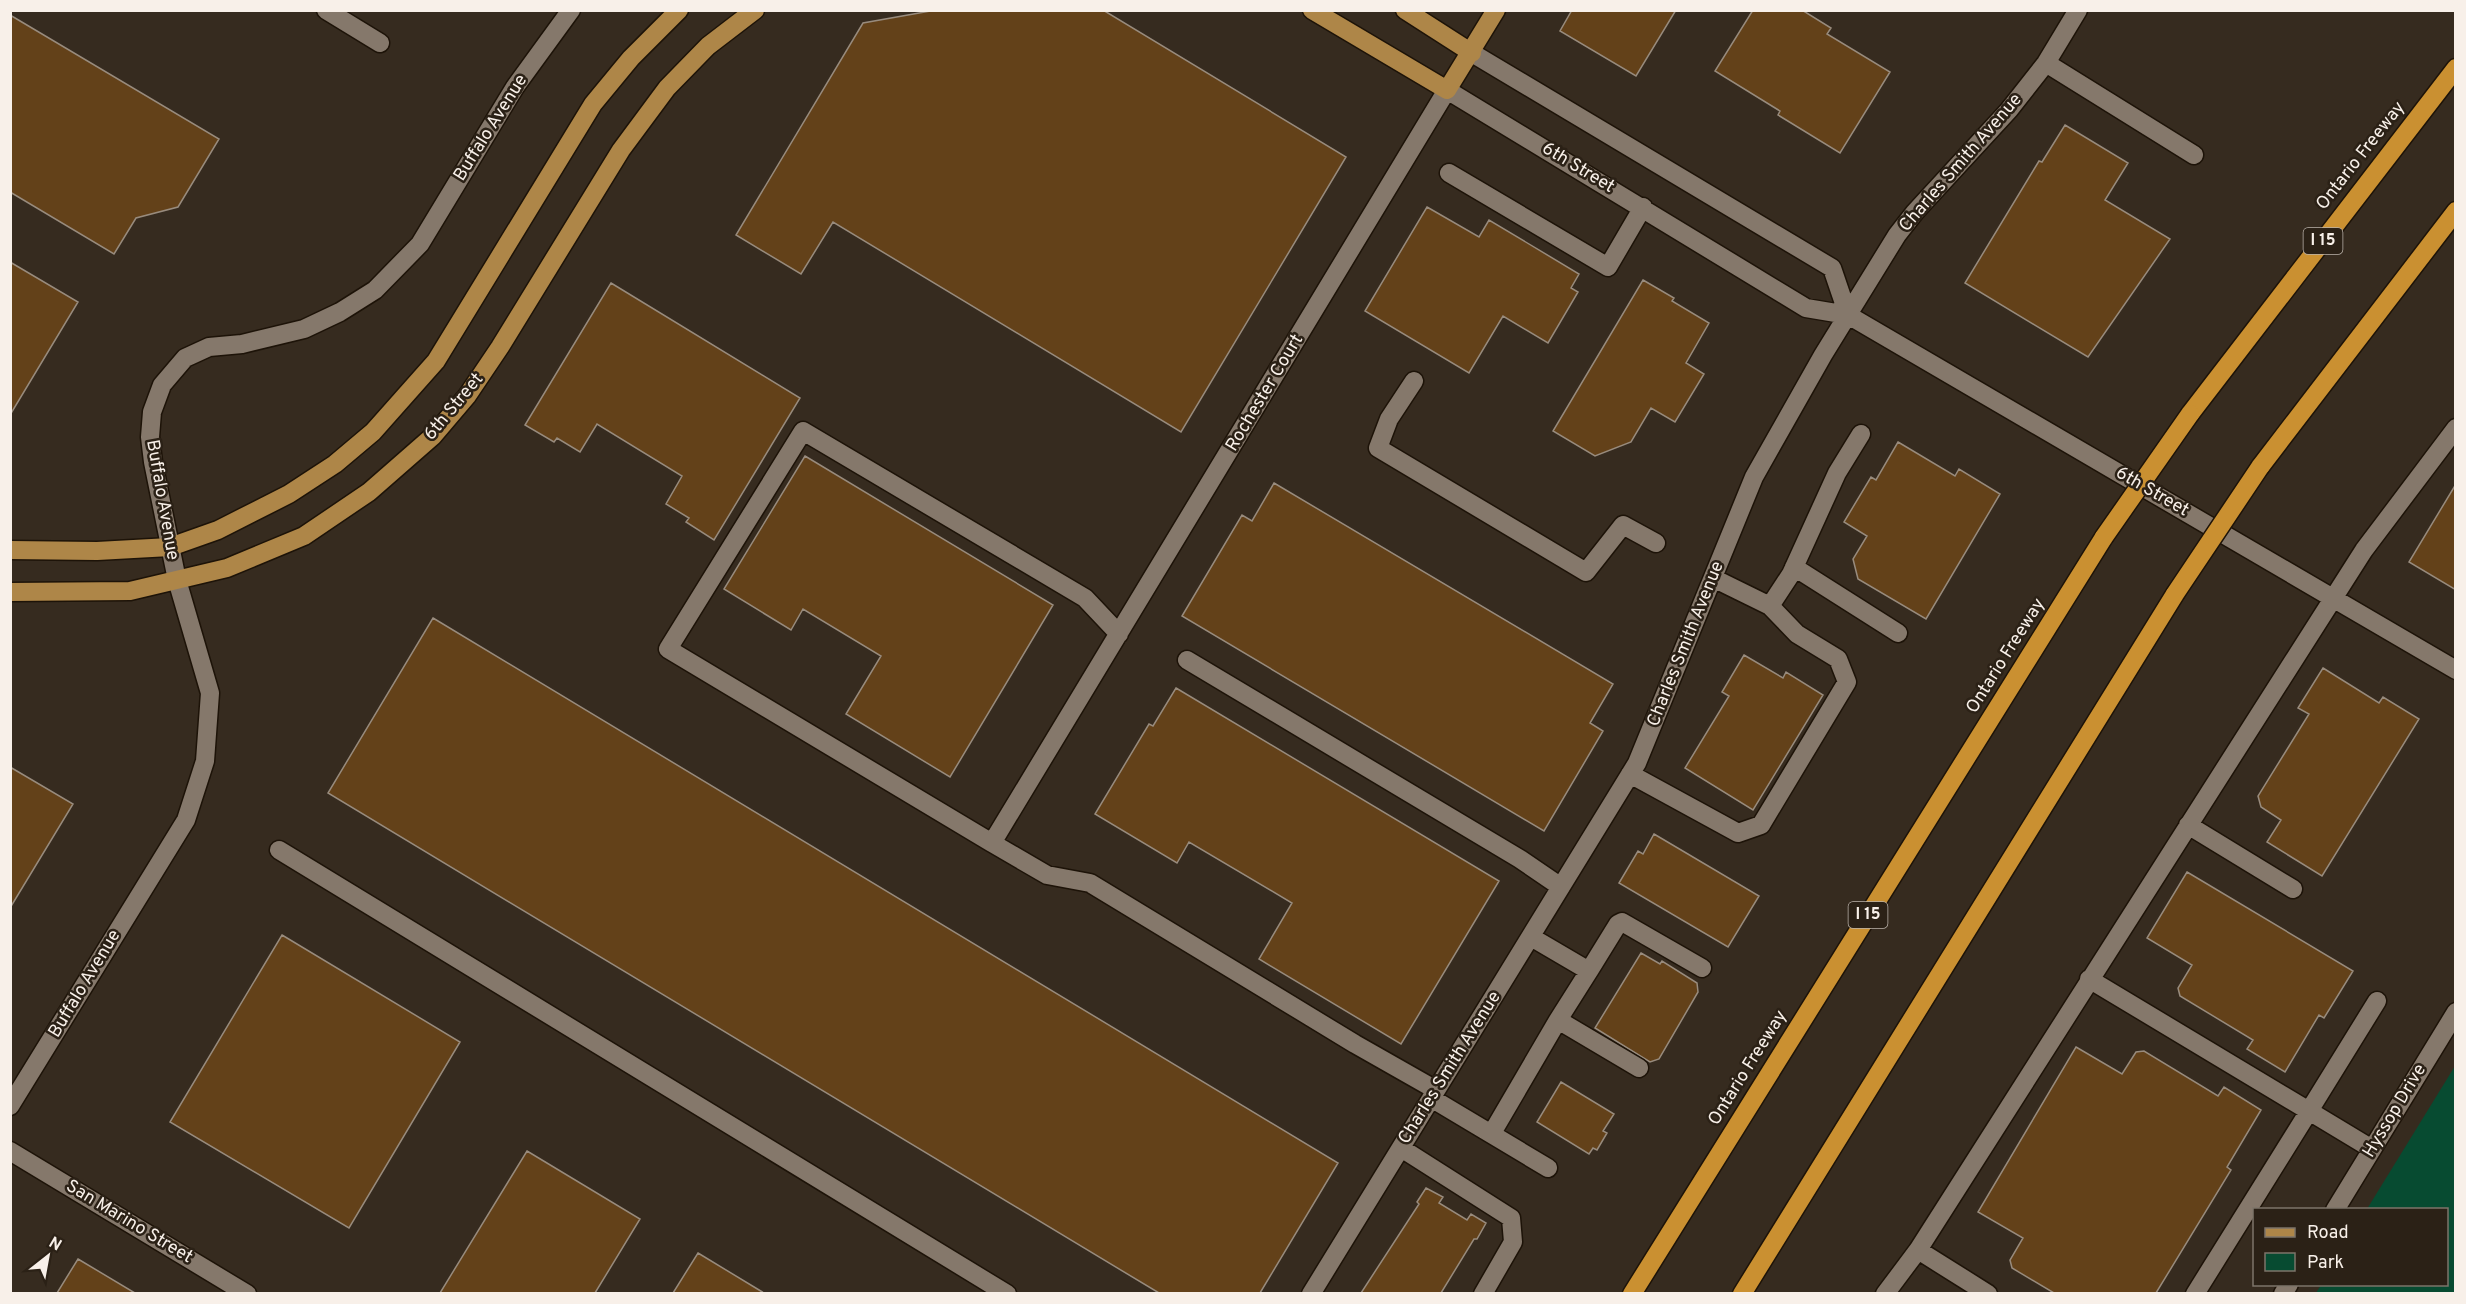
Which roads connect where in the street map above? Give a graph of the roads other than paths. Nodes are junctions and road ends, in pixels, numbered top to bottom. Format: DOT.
graph roads {
  1 [pos="326,10"];
  2 [pos="571,10"];
  3 [pos="679,10"];
  4 [pos="755,10"];
  5 [pos="1312,10"];
  6 [pos="1405,10"];
  7 [pos="1496,10"];
  8 [pos="2078,10"];
  9 [pos="380,43"];
  10 [pos="1472,53"];
  11 [pos="2046,63"];
  12 [pos="2456,68"];
  13 [pos="1447,90"];
  14 [pos="2194,155"];
  15 [pos="1449,173"];
  16 [pos="1643,207"];
  17 [pos="2456,211"];
  18 [pos="1848,315"];
  19 [pos="1414,381"];
  20 [pos="2456,428"];
  21 [pos="1861,434"];
  22 [pos="1656,543"];
  23 [pos="170,547"];
  24 [pos="10,550"];
  25 [pos="1794,567"];
  26 [pos="1713,578"];
  27 [pos="177,580"];
  28 [pos="10,592"];
  29 [pos="2334,598"];
  30 [pos="1770,606"];
  31 [pos="1898,633"];
  32 [pos="1119,634"];
  33 [pos="1187,660"];
  34 [pos="2456,670"];
  35 [pos="1630,774"];
  36 [pos="2188,825"];
  37 [pos="992,843"];
  38 [pos="279,850"];
  39 [pos="1561,887"];
  40 [pos="2293,889"];
  41 [pos="1531,937"];
  42 [pos="1702,968"];
  43 [pos="1589,971"];
  44 [pos="2089,980"];
  45 [pos="2377,1001"];
  46 [pos="2456,1012"];
  47 [pos="1558,1020"];
  48 [pos="1639,1068"];
  49 [pos="1434,1094"];
  50 [pos="10,1106"];
  51 [pos="2309,1111"];
  52 [pos="1492,1133"];
  53 [pos="1401,1148"];
  54 [pos="2372,1149"];
  55 [pos="10,1151"];
  56 [pos="1548,1168"];
  57 [pos="2336,1208"];
  58 [pos="1917,1250"];
  59 [pos="247,1293"];
  60 [pos="1007,1293"];
  61 [pos="1311,1293"];
  62 [pos="1483,1293"];
  63 [pos="1632,1293"];
  64 [pos="1742,1293"];
  65 [pos="1886,1293"];
  66 [pos="1988,1293"];
  67 [pos="2195,1293"];
  1 -- 9 [label="street"];
  2 -- 23 [label="street, Buffalo Avenue"];
  3 -- 23 [label="main road"];
  4 -- 27 [label="main road, 6th Street"];
  5 -- 13 [label="main road, 6th Street"];
  6 -- 10 [label="main road"];
  7 -- 10 [label="main road"];
  8 -- 11 [label="street, Charles Smith Avenue"];
  10 -- 13 [label="main road"];
  10 -- 18 [label="street"];
  11 -- 14 [label="street"];
  11 -- 18 [label="street, Charles Smith Avenue"];
  12 -- 63 [label="highway, Ontario Freeway / I 15, bridge"];
  13 -- 16 [label="street, 6th Street"];
  13 -- 32 [label="street, Rochester Court"];
  15 -- 16 [label="street"];
  16 -- 18 [label="street, 6th Street"];
  17 -- 64 [label="highway, bridge"];
  18 -- 26 [label="street, Charles Smith Avenue"];
  18 -- 29 [label="street, 6th Street"];
  19 -- 22 [label="street"];
  20 -- 29 [label="street"];
  21 -- 25 [label="street"];
  23 -- 24 [label="main road"];
  23 -- 27 [label="street, Buffalo Avenue"];
  25 -- 30 [label="street"];
  25 -- 31 [label="street"];
  26 -- 30 [label="street"];
  26 -- 35 [label="street, Charles Smith Avenue"];
  27 -- 28 [label="main road, 6th Street"];
  27 -- 50 [label="street, Buffalo Avenue"];
  29 -- 34 [label="street, 6th Street"];
  29 -- 36 [label="street"];
  30 -- 35 [label="street"];
  32 -- 37 [label="street, Rochester Court"];
  32 -- 37 [label="street"];
  33 -- 39 [label="street"];
  35 -- 39 [label="street, Charles Smith Avenue"];
  36 -- 40 [label="street"];
  36 -- 44 [label="street"];
  37 -- 49 [label="street"];
  38 -- 60 [label="street"];
  39 -- 41 [label="street, Charles Smith Avenue"];
  41 -- 43 [label="street"];
  41 -- 49 [label="street, Charles Smith Avenue"];
  42 -- 43 [label="street"];
  43 -- 47 [label="street"];
  44 -- 51 [label="street"];
  44 -- 58 [label="street"];
  45 -- 51 [label="street"];
  46 -- 54 [label="street, Hyssop Drive"];
  47 -- 48 [label="street"];
  47 -- 52 [label="street"];
  49 -- 52 [label="street"];
  49 -- 53 [label="street, Charles Smith Avenue"];
  51 -- 54 [label="street"];
  51 -- 67 [label="street"];
  52 -- 56 [label="street"];
  53 -- 61 [label="street, Charles Smith Avenue"];
  53 -- 62 [label="street"];
  54 -- 57 [label="street, Hyssop Drive"];
  55 -- 59 [label="street, San Marino Street"];
  58 -- 65 [label="street"];
  58 -- 66 [label="street"];
}
